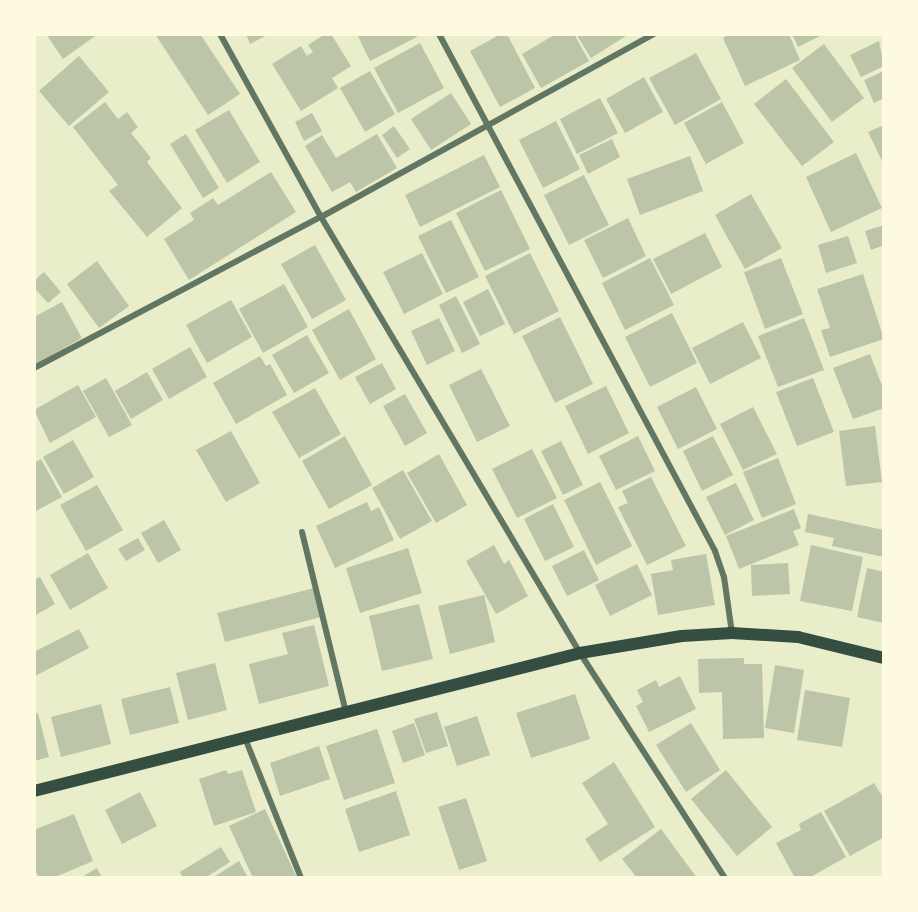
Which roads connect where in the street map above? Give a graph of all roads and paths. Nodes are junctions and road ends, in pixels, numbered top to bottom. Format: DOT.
graph roads {
  1 [pos="220,34"];
  2 [pos="439,34"];
  3 [pos="654,34"];
  4 [pos="487,123"];
  5 [pos="321,217"];
  6 [pos="34,368"];
  7 [pos="302,532"];
  8 [pos="732,633"];
  9 [pos="580,653"];
  10 [pos="884,658"];
  11 [pos="346,712"];
  12 [pos="245,738"];
  13 [pos="34,790"];
  14 [pos="301,878"];
  15 [pos="724,878"];
  1 -- 5 [label="street"];
  2 -- 4 [label="street"];
  3 -- 4 [label="street"];
  4 -- 5 [label="street"];
  4 -- 8 [label="street"];
  5 -- 6 [label="street"];
  5 -- 9 [label="street"];
  7 -- 11 [label="street"];
  8 -- 9 [label="main road"];
  8 -- 10 [label="main road"];
  9 -- 11 [label="main road"];
  9 -- 15 [label="street"];
  11 -- 12 [label="main road"];
  12 -- 13 [label="main road"];
  12 -- 14 [label="street"];
}
